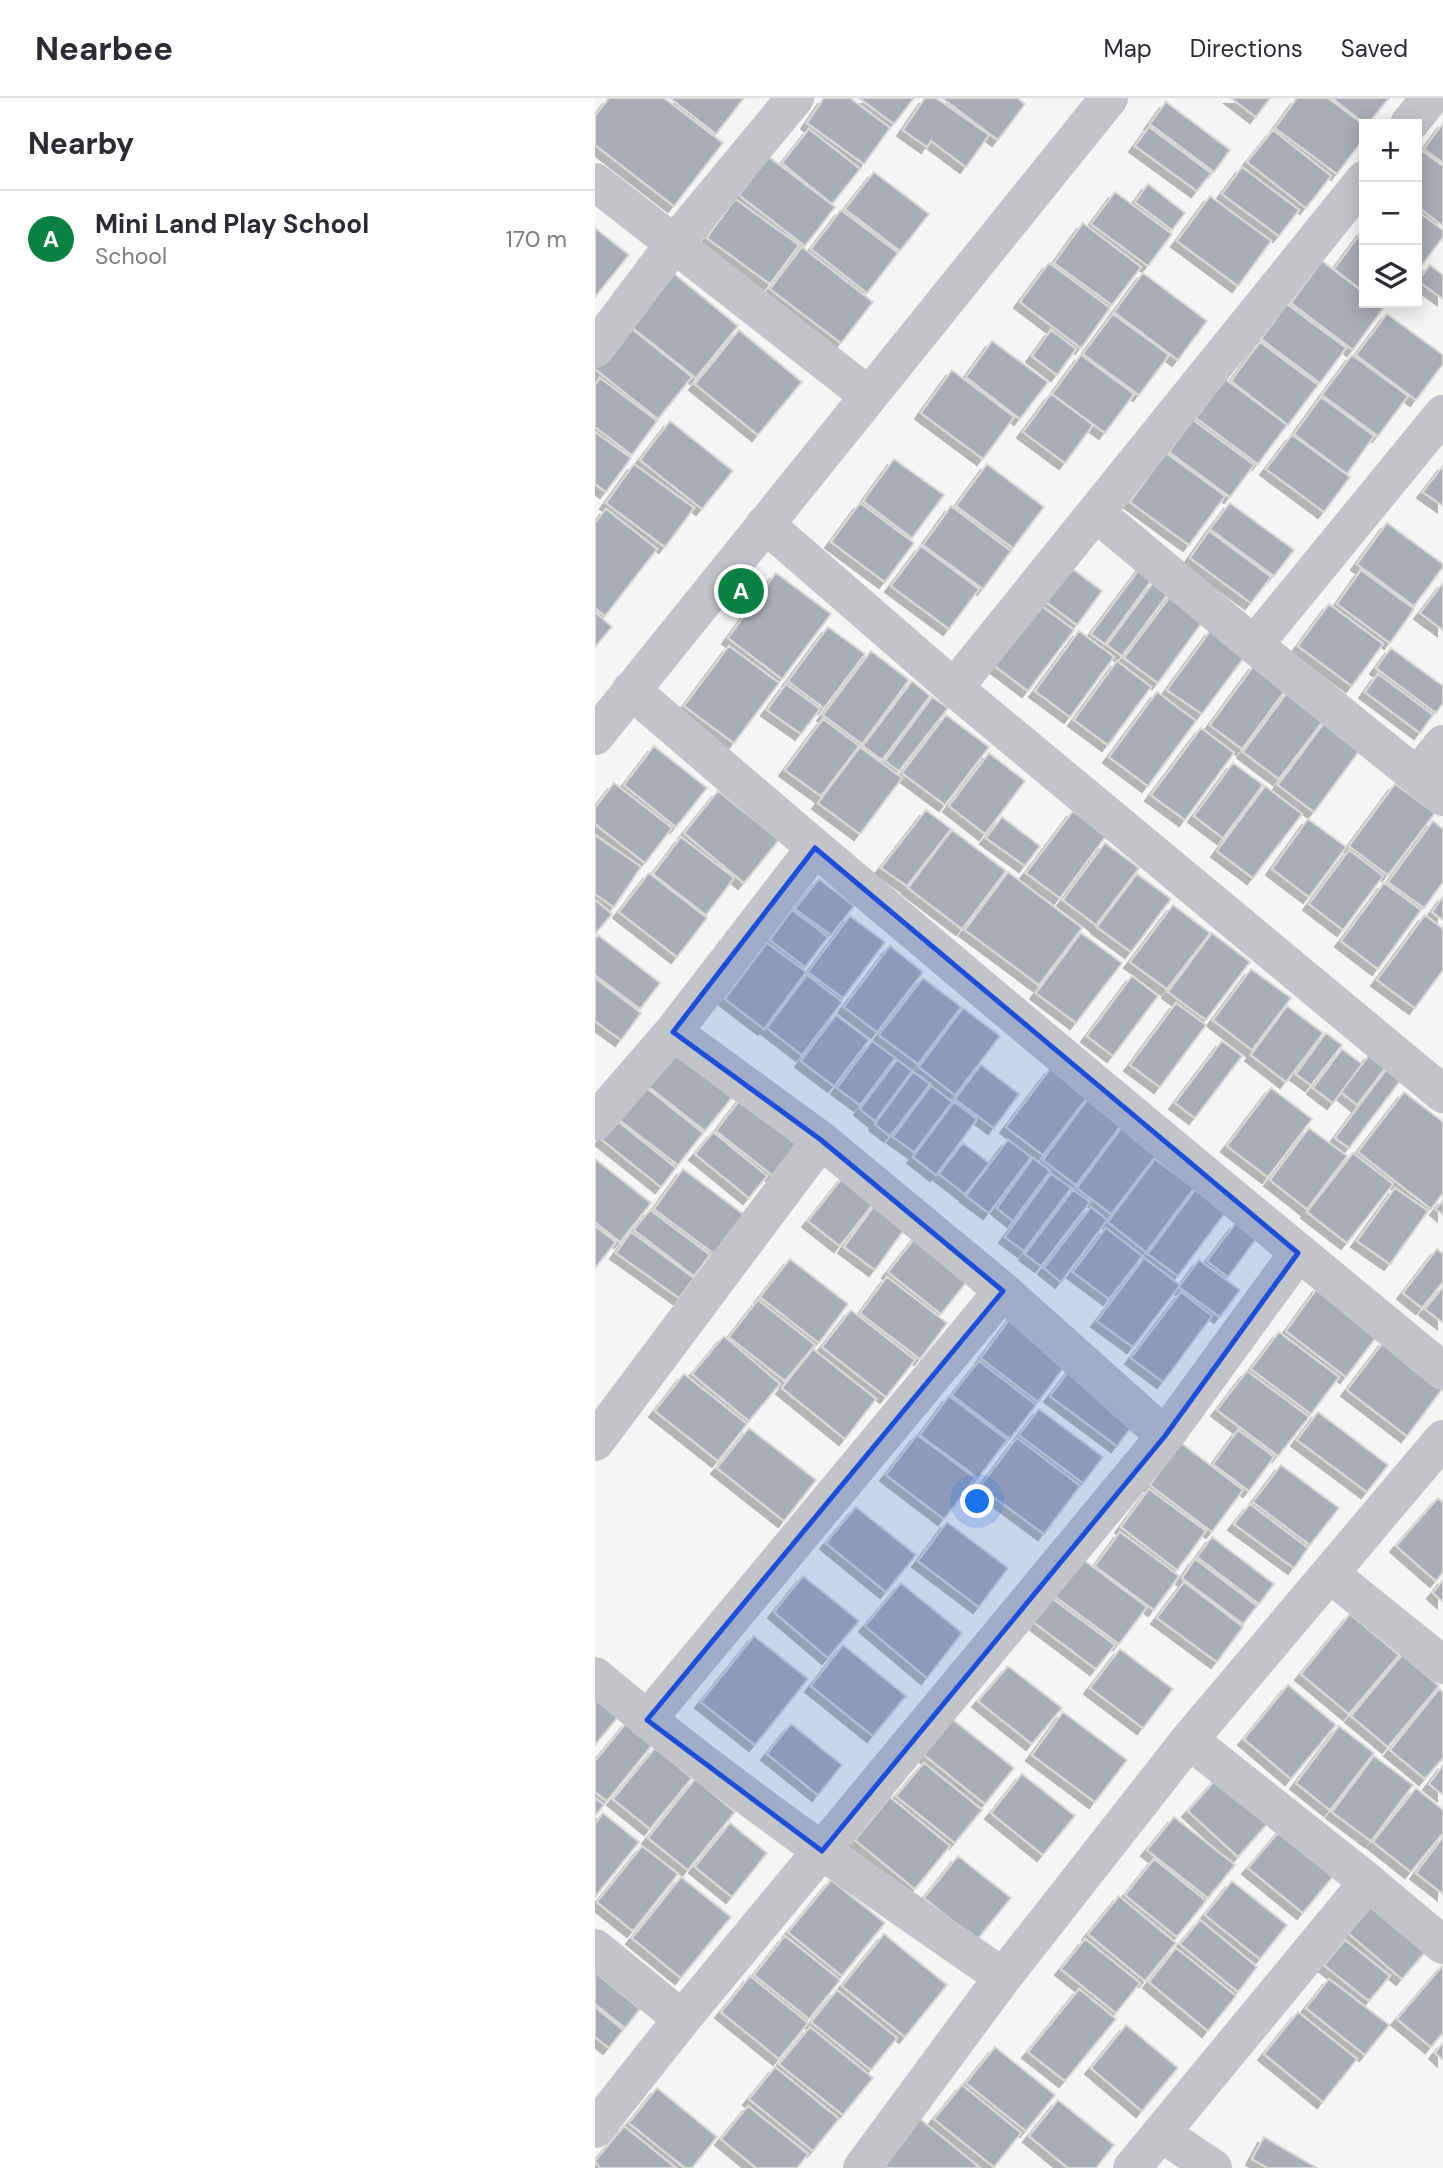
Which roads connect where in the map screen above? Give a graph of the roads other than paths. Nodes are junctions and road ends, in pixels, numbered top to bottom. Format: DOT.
graph roads {
  1 [pos="795,98"];
  2 [pos="1109,98"];
  3 [pos="1430,98"];
  4 [pos="1413,119"];
  5 [pos="595,182"];
  6 [pos="1362,182"];
  7 [pos="674,244"];
  8 [pos="595,348"];
  9 [pos="869,396"];
  10 [pos="1443,414"];
  11 [pos="1096,513"];
  12 [pos="765,524"];
  13 [pos="1254,645"];
  14 [pos="954,688"];
  15 [pos="631,690"];
  16 [pos="595,736"];
  17 [pos="1443,744"];
  18 [pos="1430,786"];
  19 [pos="815,848"];
  20 [pos="673,1032"];
  21 [pos="1440,1086"];
  22 [pos="595,1122"];
  23 [pos="821,1140"];
  24 [pos="1298,1253"];
  25 [pos="1003,1291"];
  26 [pos="1443,1371"];
  27 [pos="1165,1436"];
  28 [pos="1443,1439"];
  29 [pos="595,1442"];
  30 [pos="1330,1574"];
  31 [pos="1443,1665"];
  32 [pos="595,1676"];
  33 [pos="647,1720"];
  34 [pos="1189,1740"];
  35 [pos="821,1851"];
  36 [pos="1368,1882"];
  37 [pos="1443,1945"];
  38 [pos="595,1948"];
  39 [pos="1003,1977"];
  40 [pos="681,2019"];
  41 [pos="595,2129"];
  42 [pos="1161,2133"];
  43 [pos="862,2168"];
  44 [pos="1132,2168"];
  45 [pos="1213,2168"];
  1 -- 7 [label="street"];
  2 -- 9 [label="street"];
  3 -- 4 [label="street"];
  5 -- 7 [label="street"];
  6 -- 11 [label="street"];
  7 -- 8 [label="street"];
  7 -- 9 [label="street"];
  9 -- 12 [label="street"];
  10 -- 13 [label="street"];
  11 -- 13 [label="street"];
  11 -- 14 [label="street"];
  12 -- 14 [label="street"];
  12 -- 15 [label="street"];
  13 -- 18 [label="street"];
  14 -- 21 [label="street"];
  15 -- 16 [label="street"];
  15 -- 19 [label="street"];
  17 -- 18 [label="street"];
  19 -- 20 [label="street"];
  19 -- 24 [label="street"];
  20 -- 22 [label="street"];
  20 -- 23 [label="street"];
  23 -- 25 [label="street"];
  23 -- 29 [label="street"];
  24 -- 26 [label="street"];
  24 -- 27 [label="street"];
  25 -- 27 [label="street"];
  25 -- 33 [label="street"];
  27 -- 35 [label="street"];
  28 -- 30 [label="street"];
  30 -- 31 [label="street"];
  30 -- 34 [label="street"];
  32 -- 33 [label="street"];
  33 -- 35 [label="street"];
  34 -- 36 [label="street"];
  34 -- 39 [label="street"];
  35 -- 39 [label="street"];
  35 -- 40 [label="street"];
  36 -- 37 [label="street"];
  36 -- 42 [label="street"];
  38 -- 40 [label="street"];
  39 -- 43 [label="street"];
  40 -- 41 [label="street"];
  42 -- 44 [label="street"];
  42 -- 45 [label="street"];
}
